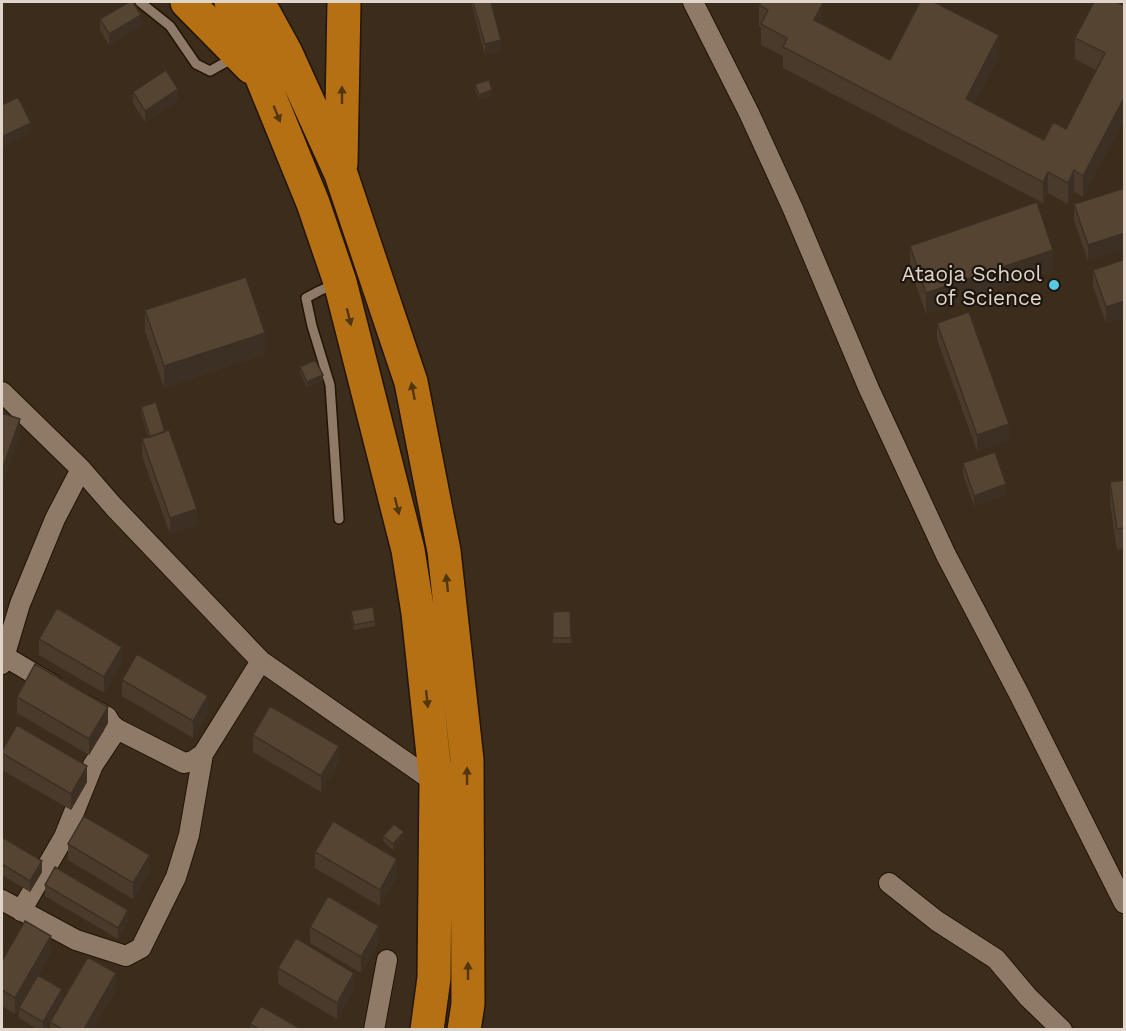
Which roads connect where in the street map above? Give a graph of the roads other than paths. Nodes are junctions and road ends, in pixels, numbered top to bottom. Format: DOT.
graph roads {
  1 [pos="140,2"];
  2 [pos="187,2"];
  3 [pos="231,2"];
  4 [pos="258,2"];
  5 [pos="344,2"];
  6 [pos="693,2"];
  7 [pos="239,54"];
  8 [pos="263,82"];
  9 [pos="341,174"];
  10 [pos="340,282"];
  11 [pos="2,392"];
  12 [pos="81,468"];
  13 [pos="339,519"];
  14 [pos="3,660"];
  15 [pos="261,661"];
  16 [pos="117,729"];
  17 [pos="203,754"];
  18 [pos="436,783"];
  19 [pos="889,883"];
  20 [pos="2,900"];
  21 [pos="1125,903"];
  22 [pos="21,910"];
  23 [pos="387,960"];
  24 [pos="374,1029"];
  25 [pos="427,1029"];
  26 [pos="464,1029"];
  27 [pos="1062,1029"];
  1 -- 7 [label="lane"];
  2 -- 7 [label="highway"];
  3 -- 8 [label="highway"];
  4 -- 9 [label="highway"];
  9 -- 5 [label="highway, one-way"];
  6 -- 21 [label="street"];
  7 -- 8 [label="highway"];
  8 -- 10 [label="highway, one-way"];
  26 -- 9 [label="highway, one-way"];
  10 -- 13 [label="lane"];
  10 -- 18 [label="highway, one-way"];
  11 -- 12 [label="street"];
  12 -- 14 [label="street"];
  12 -- 15 [label="street"];
  14 -- 16 [label="street"];
  15 -- 17 [label="street"];
  15 -- 18 [label="street"];
  16 -- 17 [label="street"];
  16 -- 22 [label="street"];
  17 -- 22 [label="street"];
  18 -- 25 [label="highway"];
  19 -- 27 [label="street"];
  20 -- 22 [label="street"];
  23 -- 24 [label="street"];
}
